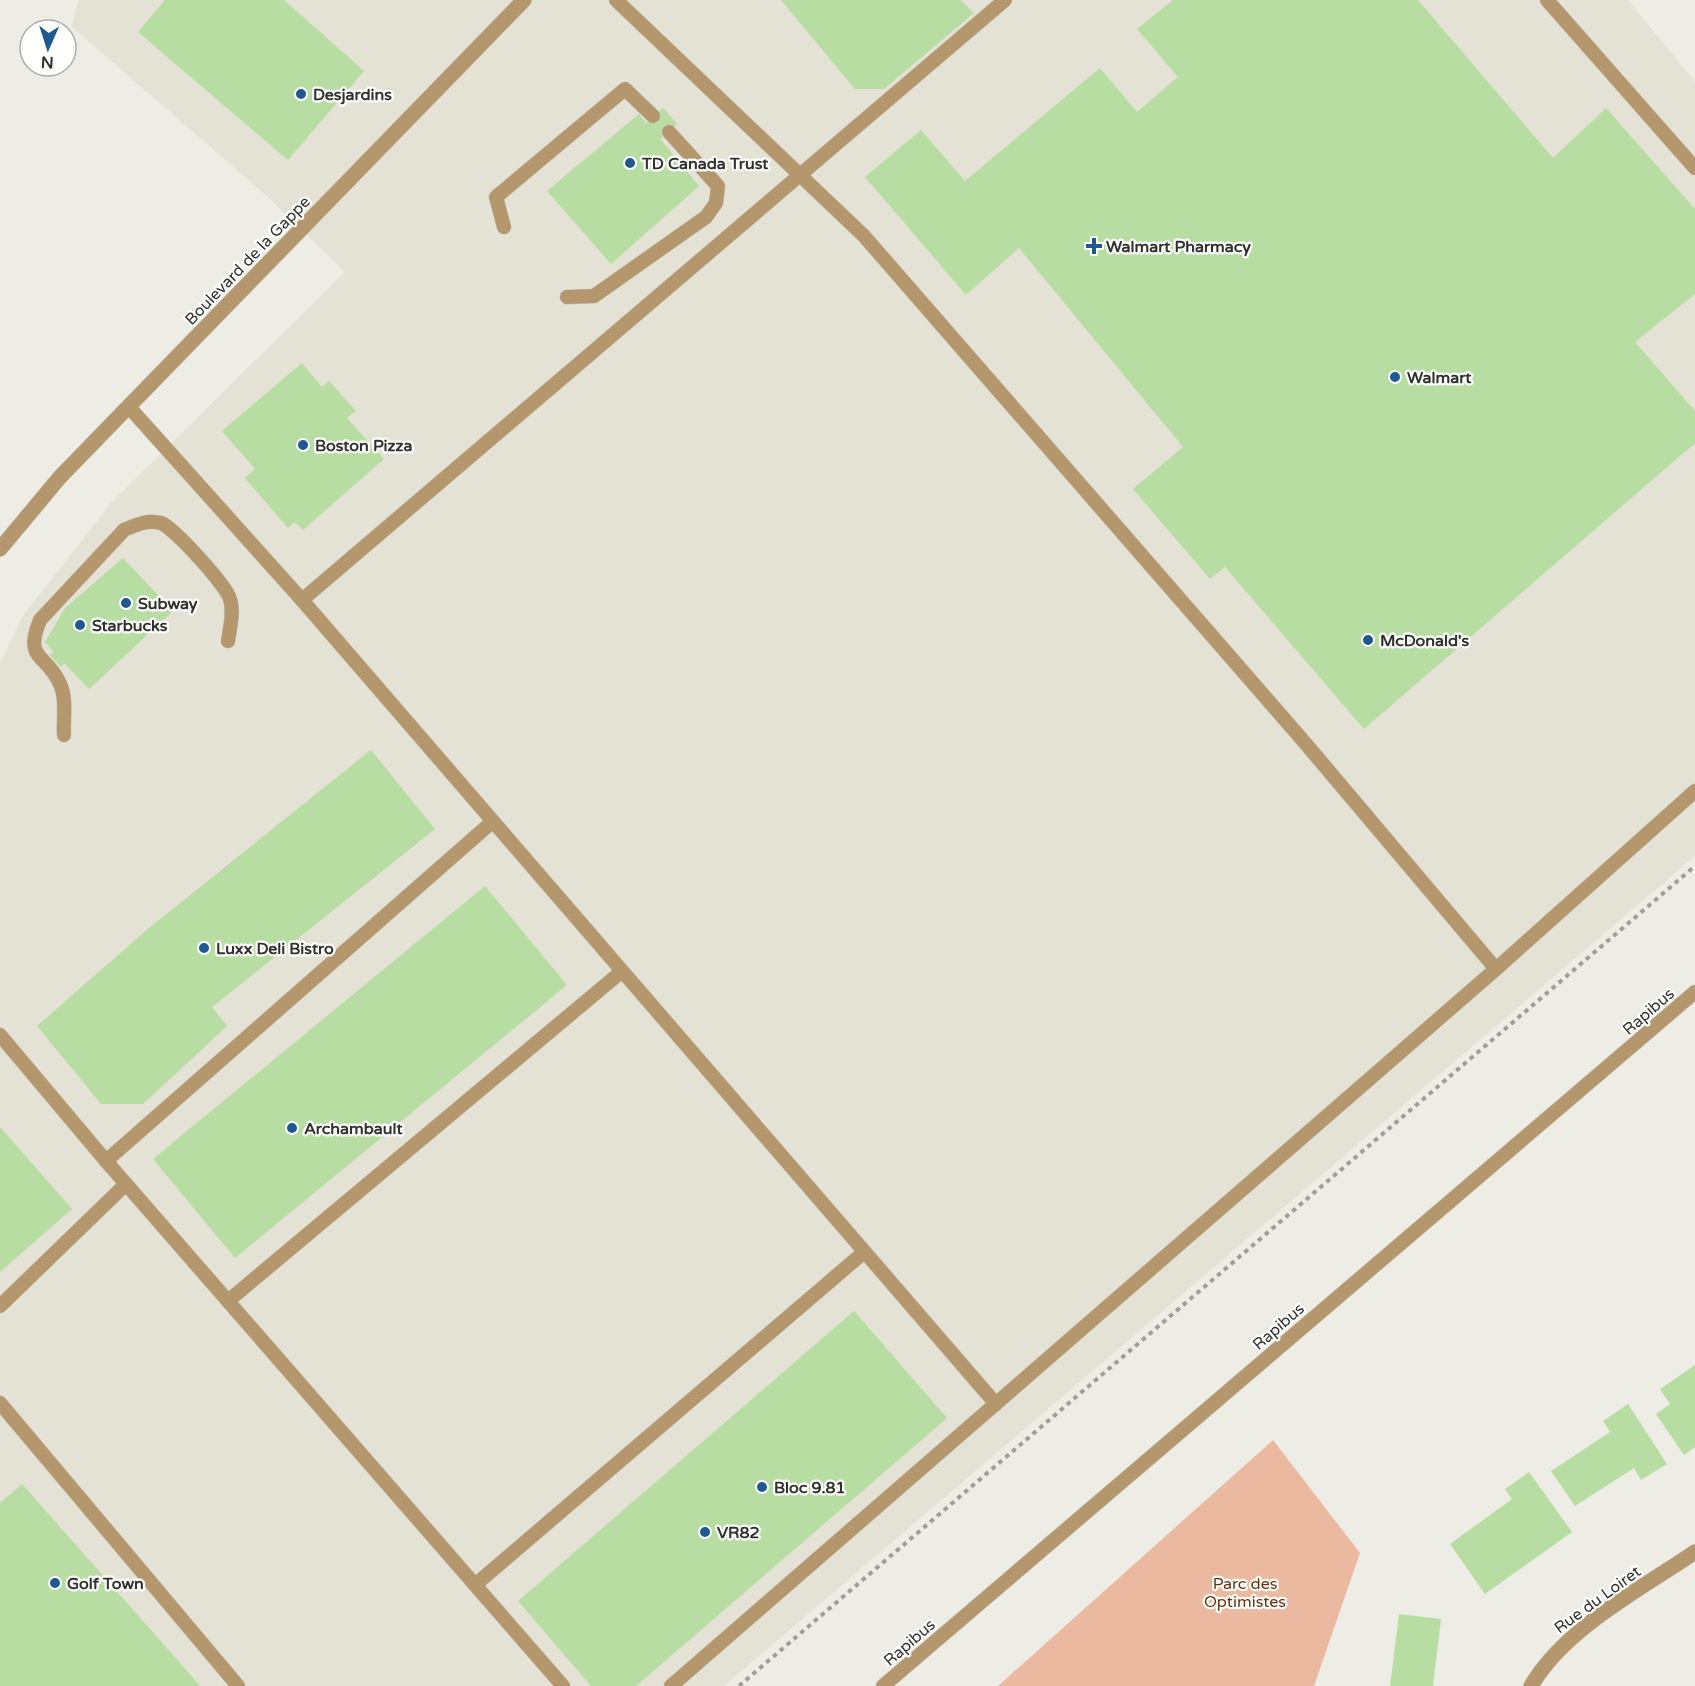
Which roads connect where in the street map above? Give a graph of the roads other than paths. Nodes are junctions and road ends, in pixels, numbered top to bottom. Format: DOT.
graph roads {
  1 [pos="524,0"];
  2 [pos="616,0"];
  3 [pos="1005,0"];
  4 [pos="1547,0"];
  5 [pos="653,116"];
  6 [pos="669,132"];
  7 [pos="1695,168"];
  8 [pos="800,176"];
  9 [pos="504,228"];
  10 [pos="567,297"];
  11 [pos="129,407"];
  12 [pos="0,549"];
  13 [pos="302,600"];
  14 [pos="228,641"];
  15 [pos="63,735"];
  16 [pos="1695,791"];
  17 [pos="492,822"];
  18 [pos="1496,969"];
  19 [pos="621,972"];
  20 [pos="1695,992"];
  21 [pos="0,1035"];
  22 [pos="106,1161"];
  23 [pos="126,1184"];
  24 [pos="863,1252"];
  25 [pos="228,1301"];
  26 [pos="0,1306"];
  27 [pos="0,1403"];
  28 [pos="996,1404"];
  29 [pos="1695,1552"];
  30 [pos="475,1585"];
  31 [pos="238,1686"];
  32 [pos="563,1686"];
  33 [pos="671,1686"];
  34 [pos="883,1686"];
  35 [pos="1531,1686"];
  1 -- 11 [label="street, Boulevard de la Gappe"];
  2 -- 8 [label="lane"];
  3 -- 8 [label="lane"];
  4 -- 7 [label="lane"];
  5 -- 9 [label="lane"];
  6 -- 10 [label="lane"];
  8 -- 13 [label="lane"];
  8 -- 18 [label="lane"];
  11 -- 12 [label="street, Boulevard de la Gappe"];
  11 -- 13 [label="lane"];
  13 -- 17 [label="lane"];
  14 -- 15 [label="lane"];
  16 -- 18 [label="lane"];
  17 -- 19 [label="lane"];
  17 -- 22 [label="lane"];
  18 -- 28 [label="lane"];
  19 -- 24 [label="lane"];
  19 -- 25 [label="lane"];
  20 -- 34 [label="lane, Rapibus"];
  21 -- 22 [label="lane"];
  22 -- 23 [label="lane"];
  23 -- 25 [label="lane"];
  23 -- 26 [label="lane"];
  24 -- 28 [label="lane"];
  24 -- 30 [label="lane"];
  25 -- 30 [label="lane"];
  27 -- 31 [label="lane"];
  28 -- 33 [label="lane"];
  29 -- 35 [label="street, Rue du Loiret"];
  30 -- 32 [label="lane"];
}
